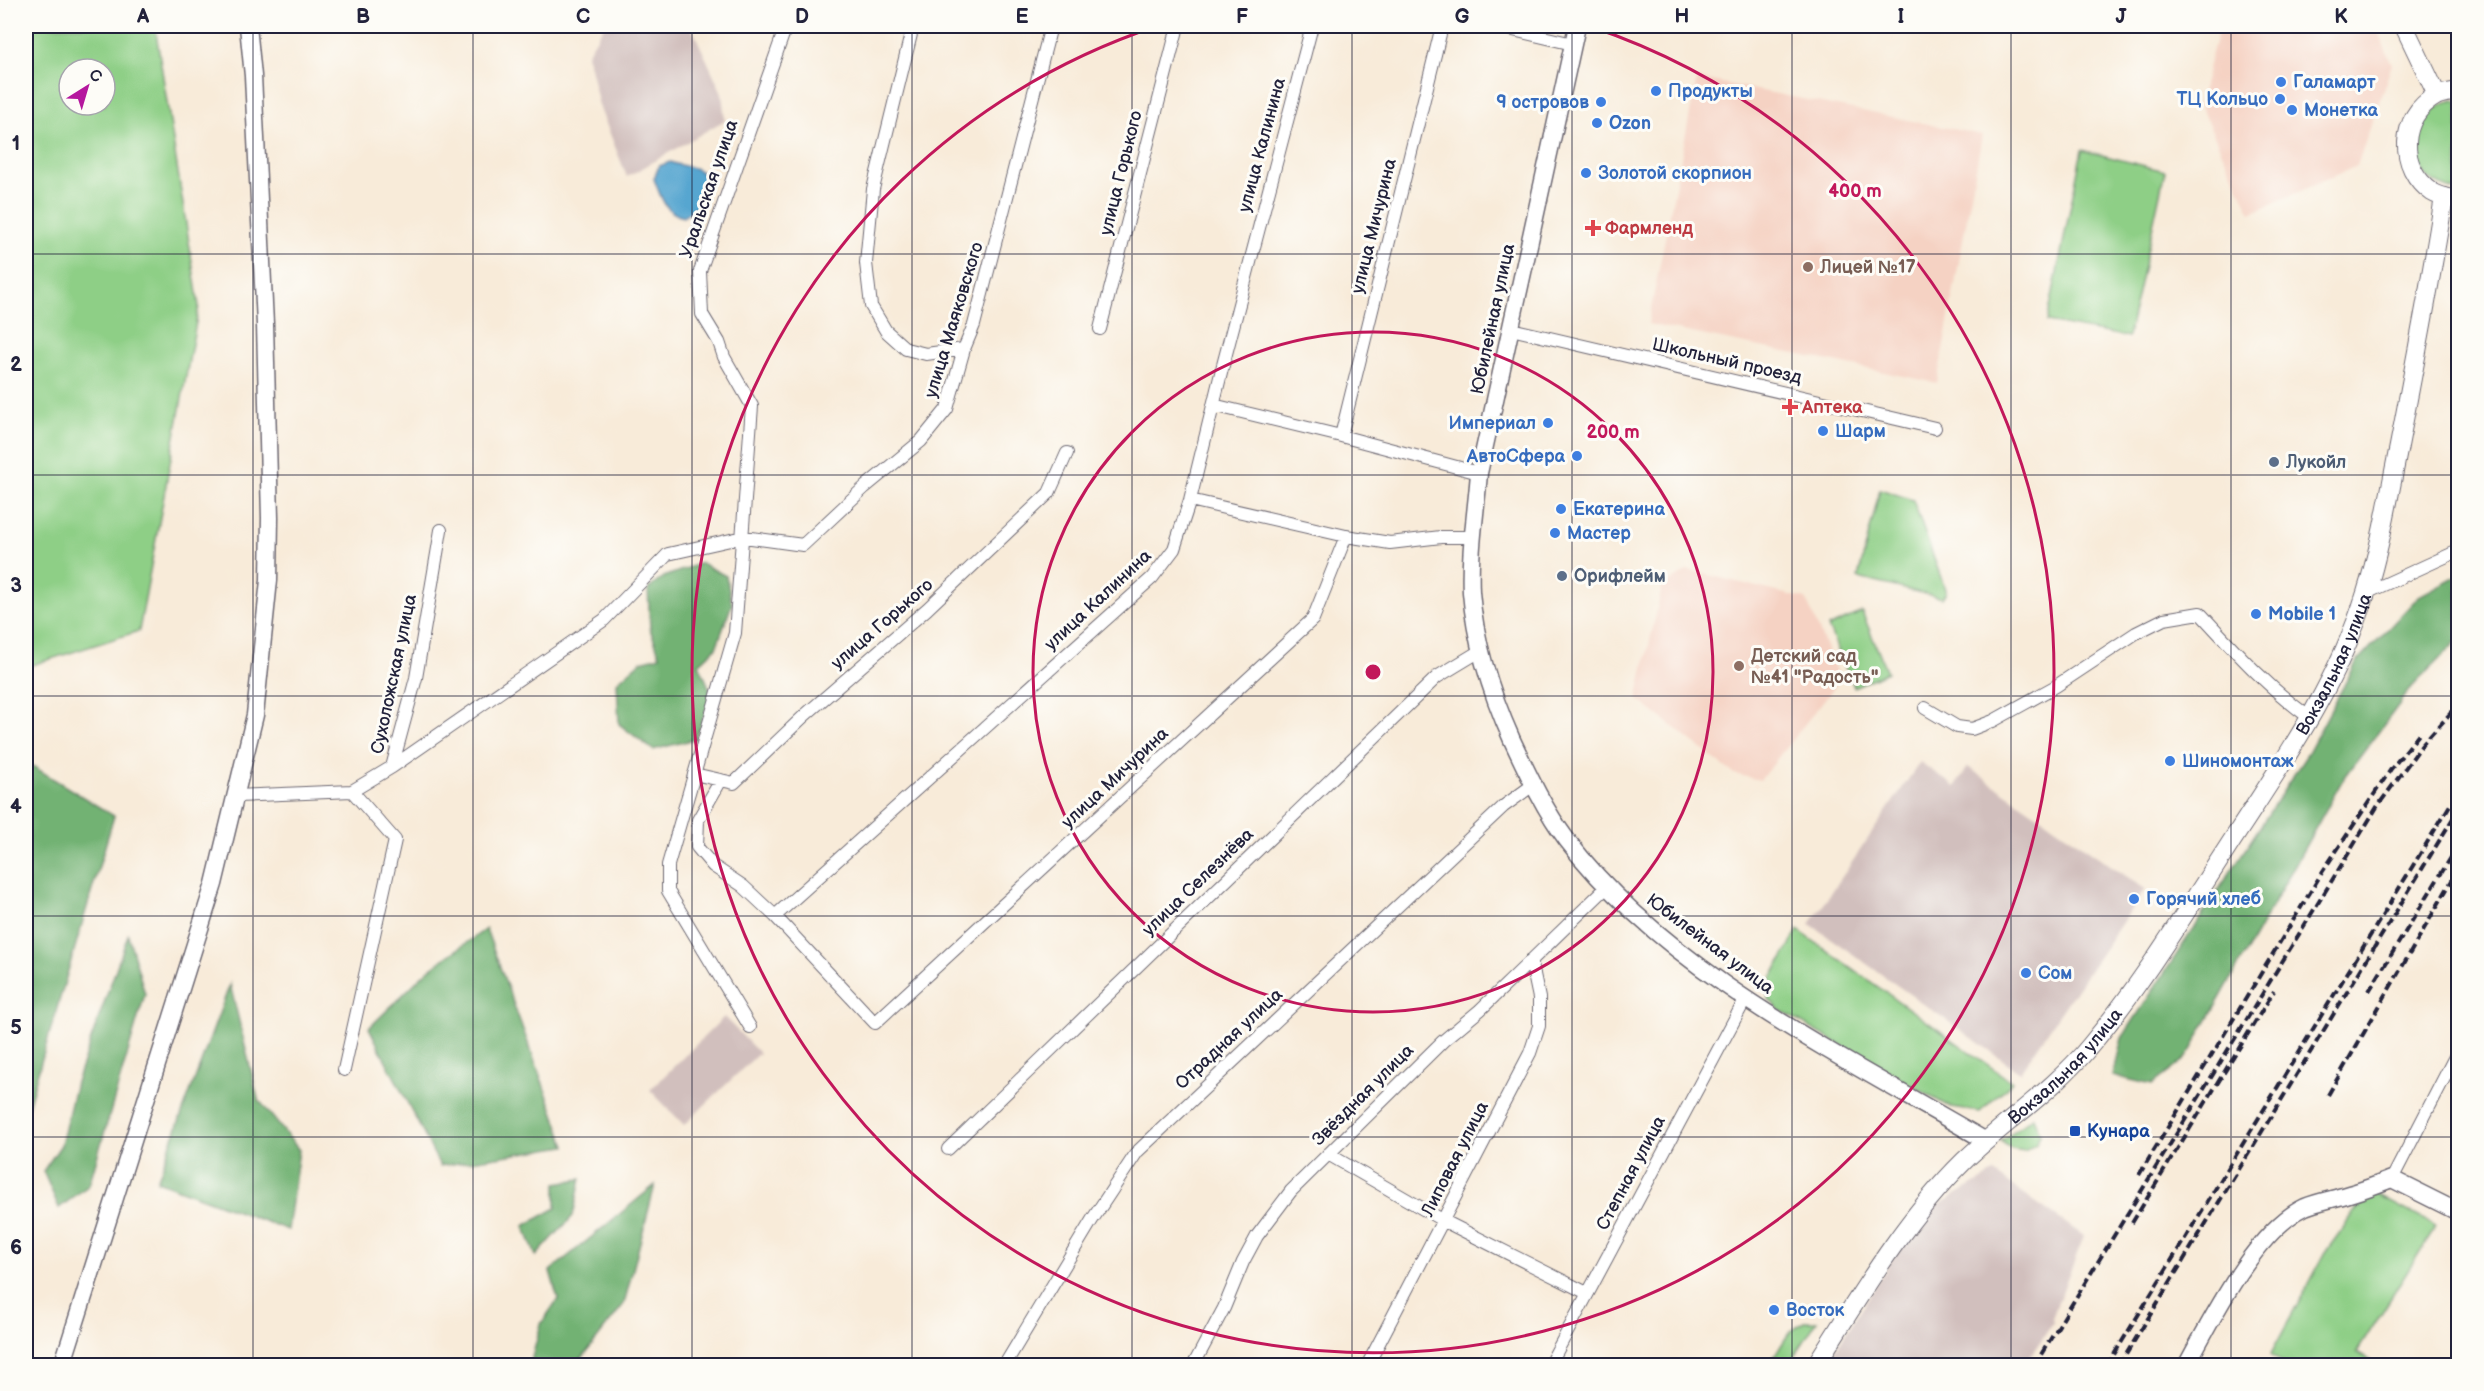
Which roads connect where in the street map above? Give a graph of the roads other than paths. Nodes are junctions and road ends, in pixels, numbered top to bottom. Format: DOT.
graph roads {
  1 [pos="248,26"];
  2 [pos="786,26"];
  3 [pos="913,26"];
  4 [pos="1051,26"];
  5 [pos="1178,26"];
  6 [pos="1312,26"];
  7 [pos="1442,26"];
  8 [pos="1496,26"];
  9 [pos="1577,26"];
  10 [pos="2404,26"];
  11 [pos="1573,44"];
  12 [pos="2458,91"];
  13 [pos="2437,95"];
  14 [pos="2451,198"];
  15 [pos="1100,329"];
  16 [pos="1511,329"];
  17 [pos="964,349"];
  18 [pos="1213,405"];
  19 [pos="1935,428"];
  20 [pos="1341,436"];
  21 [pos="1067,453"];
  22 [pos="1479,473"];
  23 [pos="1190,500"];
  24 [pos="441,530"];
  25 [pos="1346,536"];
  26 [pos="744,537"];
  27 [pos="1473,537"];
  28 [pos="2458,551"];
  29 [pos="2367,593"];
  30 [pos="1480,651"];
  31 [pos="1925,708"];
  32 [pos="2310,718"];
  33 [pos="392,767"];
  34 [pos="694,774"];
  35 [pos="721,780"];
  36 [pos="1533,785"];
  37 [pos="352,790"];
  38 [pos="237,796"];
  39 [pos="1607,887"];
  40 [pos="775,916"];
  41 [pos="1531,960"];
  42 [pos="1746,998"];
  43 [pos="750,1027"];
  44 [pos="2458,1052"];
  45 [pos="344,1070"];
  46 [pos="1986,1141"];
  47 [pos="948,1149"];
  48 [pos="1328,1154"];
  49 [pos="2392,1179"];
  50 [pos="2458,1212"];
  51 [pos="1443,1221"];
  52 [pos="1587,1293"];
  53 [pos="62,1365"];
  54 [pos="1004,1365"];
  55 [pos="1194,1365"];
  56 [pos="1367,1365"];
  57 [pos="1549,1365"];
  58 [pos="1815,1365"];
  59 [pos="2186,1365"];
  1 -- 38 [label="street"];
  2 -- 26 [label="street, Уральская улица"];
  3 -- 17 [label="street"];
  4 -- 17 [label="street, улица Маяковского"];
  5 -- 15 [label="street, улица Горького"];
  6 -- 18 [label="street, улица Калинина"];
  7 -- 20 [label="street, улица Мичурина"];
  8 -- 11 [label="street"];
  9 -- 11 [label="street, Юбилейная улица"];
  10 -- 13 [label="main road"];
  11 -- 16 [label="street, Юбилейная улица"];
  12 -- 13 [label="main road"];
  13 -- 14 [label="main road"];
  14 -- 29 [label="main road, Вокзальная улица"];
  16 -- 19 [label="street, Школьный проезд"];
  16 -- 22 [label="street, Юбилейная улица"];
  17 -- 26 [label="street, улица Маяковского"];
  18 -- 20 [label="street"];
  18 -- 23 [label="street, улица Калинина"];
  20 -- 22 [label="street"];
  21 -- 35 [label="street, улица Горького"];
  22 -- 27 [label="street, Юбилейная улица"];
  23 -- 25 [label="street"];
  23 -- 40 [label="street, улица Калинина"];
  24 -- 33 [label="street, Сухоложская улица"];
  25 -- 27 [label="street"];
  25 -- 40 [label="street, улица Мичурина"];
  26 -- 33 [label="street, улица Маяковского"];
  26 -- 34 [label="street, Уральская улица"];
  27 -- 30 [label="street, Юбилейная улица"];
  28 -- 29 [label="street"];
  29 -- 32 [label="main road, Вокзальная улица"];
  30 -- 36 [label="street, Юбилейная улица"];
  30 -- 47 [label="street, улица Селезнёва"];
  31 -- 32 [label="street"];
  32 -- 46 [label="main road, Вокзальная улица"];
  33 -- 37 [label="street, Сухоложская улица"];
  34 -- 35 [label="street"];
  34 -- 43 [label="street, Уральская улица"];
  35 -- 40 [label="street"];
  36 -- 39 [label="street, Юбилейная улица"];
  36 -- 54 [label="street, Отрадная улица"];
  37 -- 38 [label="street"];
  37 -- 45 [label="street"];
  38 -- 53 [label="street"];
  39 -- 41 [label="street, Звёздная улица"];
  39 -- 42 [label="street, Юбилейная улица"];
  41 -- 48 [label="street, Звёздная улица"];
  41 -- 51 [label="street, Липовая улица"];
  42 -- 46 [label="street, Юбилейная улица"];
  42 -- 52 [label="street, Степная улица"];
  44 -- 49 [label="street"];
  46 -- 58 [label="main road, Вокзальная улица"];
  48 -- 51 [label="street"];
  48 -- 55 [label="street, Звёздная улица"];
  49 -- 50 [label="street"];
  49 -- 59 [label="street"];
  51 -- 52 [label="street"];
  51 -- 56 [label="street, Липовая улица"];
  52 -- 57 [label="street, Степная улица"];
}
